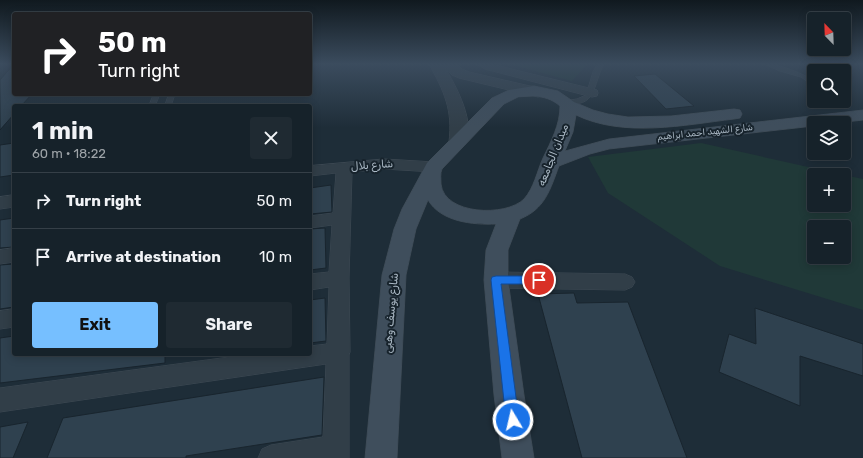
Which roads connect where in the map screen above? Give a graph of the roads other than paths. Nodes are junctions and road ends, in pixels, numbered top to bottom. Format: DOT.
graph roads {
  1 [pos="452,85"];
  2 [pos="512,85"];
  3 [pos="562,85"];
  4 [pos="593,85"];
  5 [pos="538,92"];
  6 [pos="592,93"];
  7 [pos="566,103"];
  8 [pos="807,105"];
  9 [pos="851,106"];
  10 [pos="862,111"];
  11 [pos="606,120"];
  12 [pos="458,142"];
  13 [pos="609,144"];
  14 [pos="550,163"];
  15 [pos="344,167"];
  16 [pos="312,171"];
  17 [pos="432,171"];
  18 [pos="12,201"];
  19 [pos="0,203"];
  20 [pos="512,213"];
  21 [pos="342,218"];
  22 [pos="312,222"];
  23 [pos="12,255"];
  24 [pos="0,257"];
  25 [pos="339,278"];
  26 [pos="496,280"];
  27 [pos="312,282"];
  28 [pos="625,282"];
  29 [pos="12,318"];
  30 [pos="0,320"];
  31 [pos="338,352"];
  32 [pos="310,356"];
  33 [pos="312,356"];
  34 [pos="0,400"];
  35 [pos="336,453"];
  36 [pos="271,458"];
  37 [pos="381,458"];
  38 [pos="518,458"];
  1 -- 12 [label="street"];
  2 -- 5 [label="street"];
  3 -- 6 [label="street"];
  4 -- 6 [label="lane"];
  5 -- 7 [label="main road"];
  5 -- 12 [label="main road"];
  6 -- 7 [label="lane"];
  7 -- 11 [label="main road, شارع الشهيد احمد ابراهيم"];
  7 -- 14 [label="main road, ميدان الجامعه"];
  8 -- 11 [label="main road, شارع الشهيد احمد ابراهيم"];
  9 -- 10 [label="main road, شارع الشهيد احمد ابراهيم"];
  10 -- 13 [label="main road, شارع الشهيد احمد ابراهيم"];
  11 -- 13 [label="main road"];
  12 -- 17 [label="main road"];
  13 -- 14 [label="main road, شارع الشهيد احمد ابراهيم"];
  14 -- 20 [label="main road, ميدان الجامعه"];
  15 -- 16 [label="street, شارع بلال"];
  15 -- 17 [label="street, شارع بلال"];
  15 -- 21 [label="street"];
  17 -- 20 [label="main road, ميدان الجامعه"];
  17 -- 37 [label="main road, شارع يوسف وهبى"];
  18 -- 19 [label="street"];
  20 -- 26 [label="main road"];
  21 -- 22 [label="street"];
  21 -- 25 [label="street"];
  23 -- 24 [label="street"];
  25 -- 27 [label="street"];
  25 -- 31 [label="street"];
  26 -- 28 [label="street"];
  26 -- 38 [label="main road"];
  29 -- 30 [label="street"];
  31 -- 33 [label="street"];
  31 -- 35 [label="street"];
  32 -- 34 [label="street"];
  35 -- 36 [label="street"];
}
